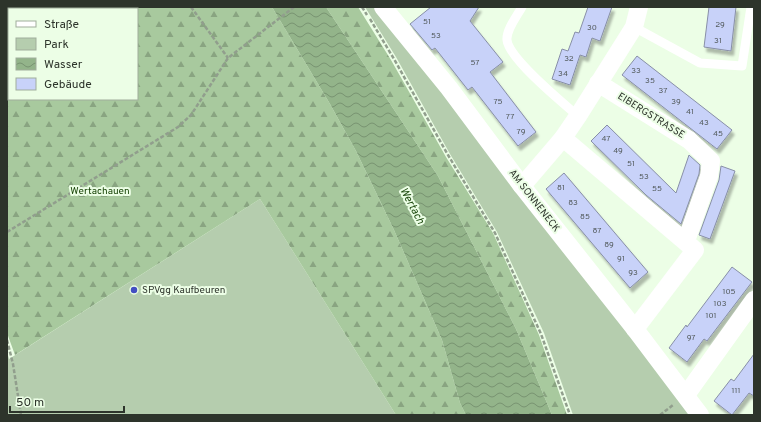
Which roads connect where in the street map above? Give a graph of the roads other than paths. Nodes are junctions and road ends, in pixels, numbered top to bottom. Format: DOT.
graph roads {
  1 [pos="522,7"];
  2 [pos="639,7"];
  3 [pos="751,7"];
  4 [pos="388,9"];
  5 [pos="634,28"];
  6 [pos="598,84"];
  7 [pos="578,116"];
  8 [pos="563,138"];
  9 [pos="522,186"];
  10 [pos="686,241"];
  11 [pos="754,300"];
  12 [pos="635,330"];
  13 [pos="686,395"];
  14 [pos="700,415"];
  1 -- 7 [label="lane"];
  2 -- 5 [label="street"];
  3 -- 5 [label="lane"];
  4 -- 9 [label="street, AM SONNENECK"];
  5 -- 6 [label="street"];
  6 -- 7 [label="street"];
  6 -- 10 [label="street, EIBERGSTRASSE"];
  7 -- 8 [label="street"];
  8 -- 9 [label="street"];
  8 -- 10 [label="street"];
  9 -- 12 [label="street, AM SONNENECK"];
  10 -- 12 [label="street"];
  11 -- 13 [label="street"];
  12 -- 13 [label="street, AM SONNENECK"];
  13 -- 14 [label="street, AM SONNENECK"];
}
